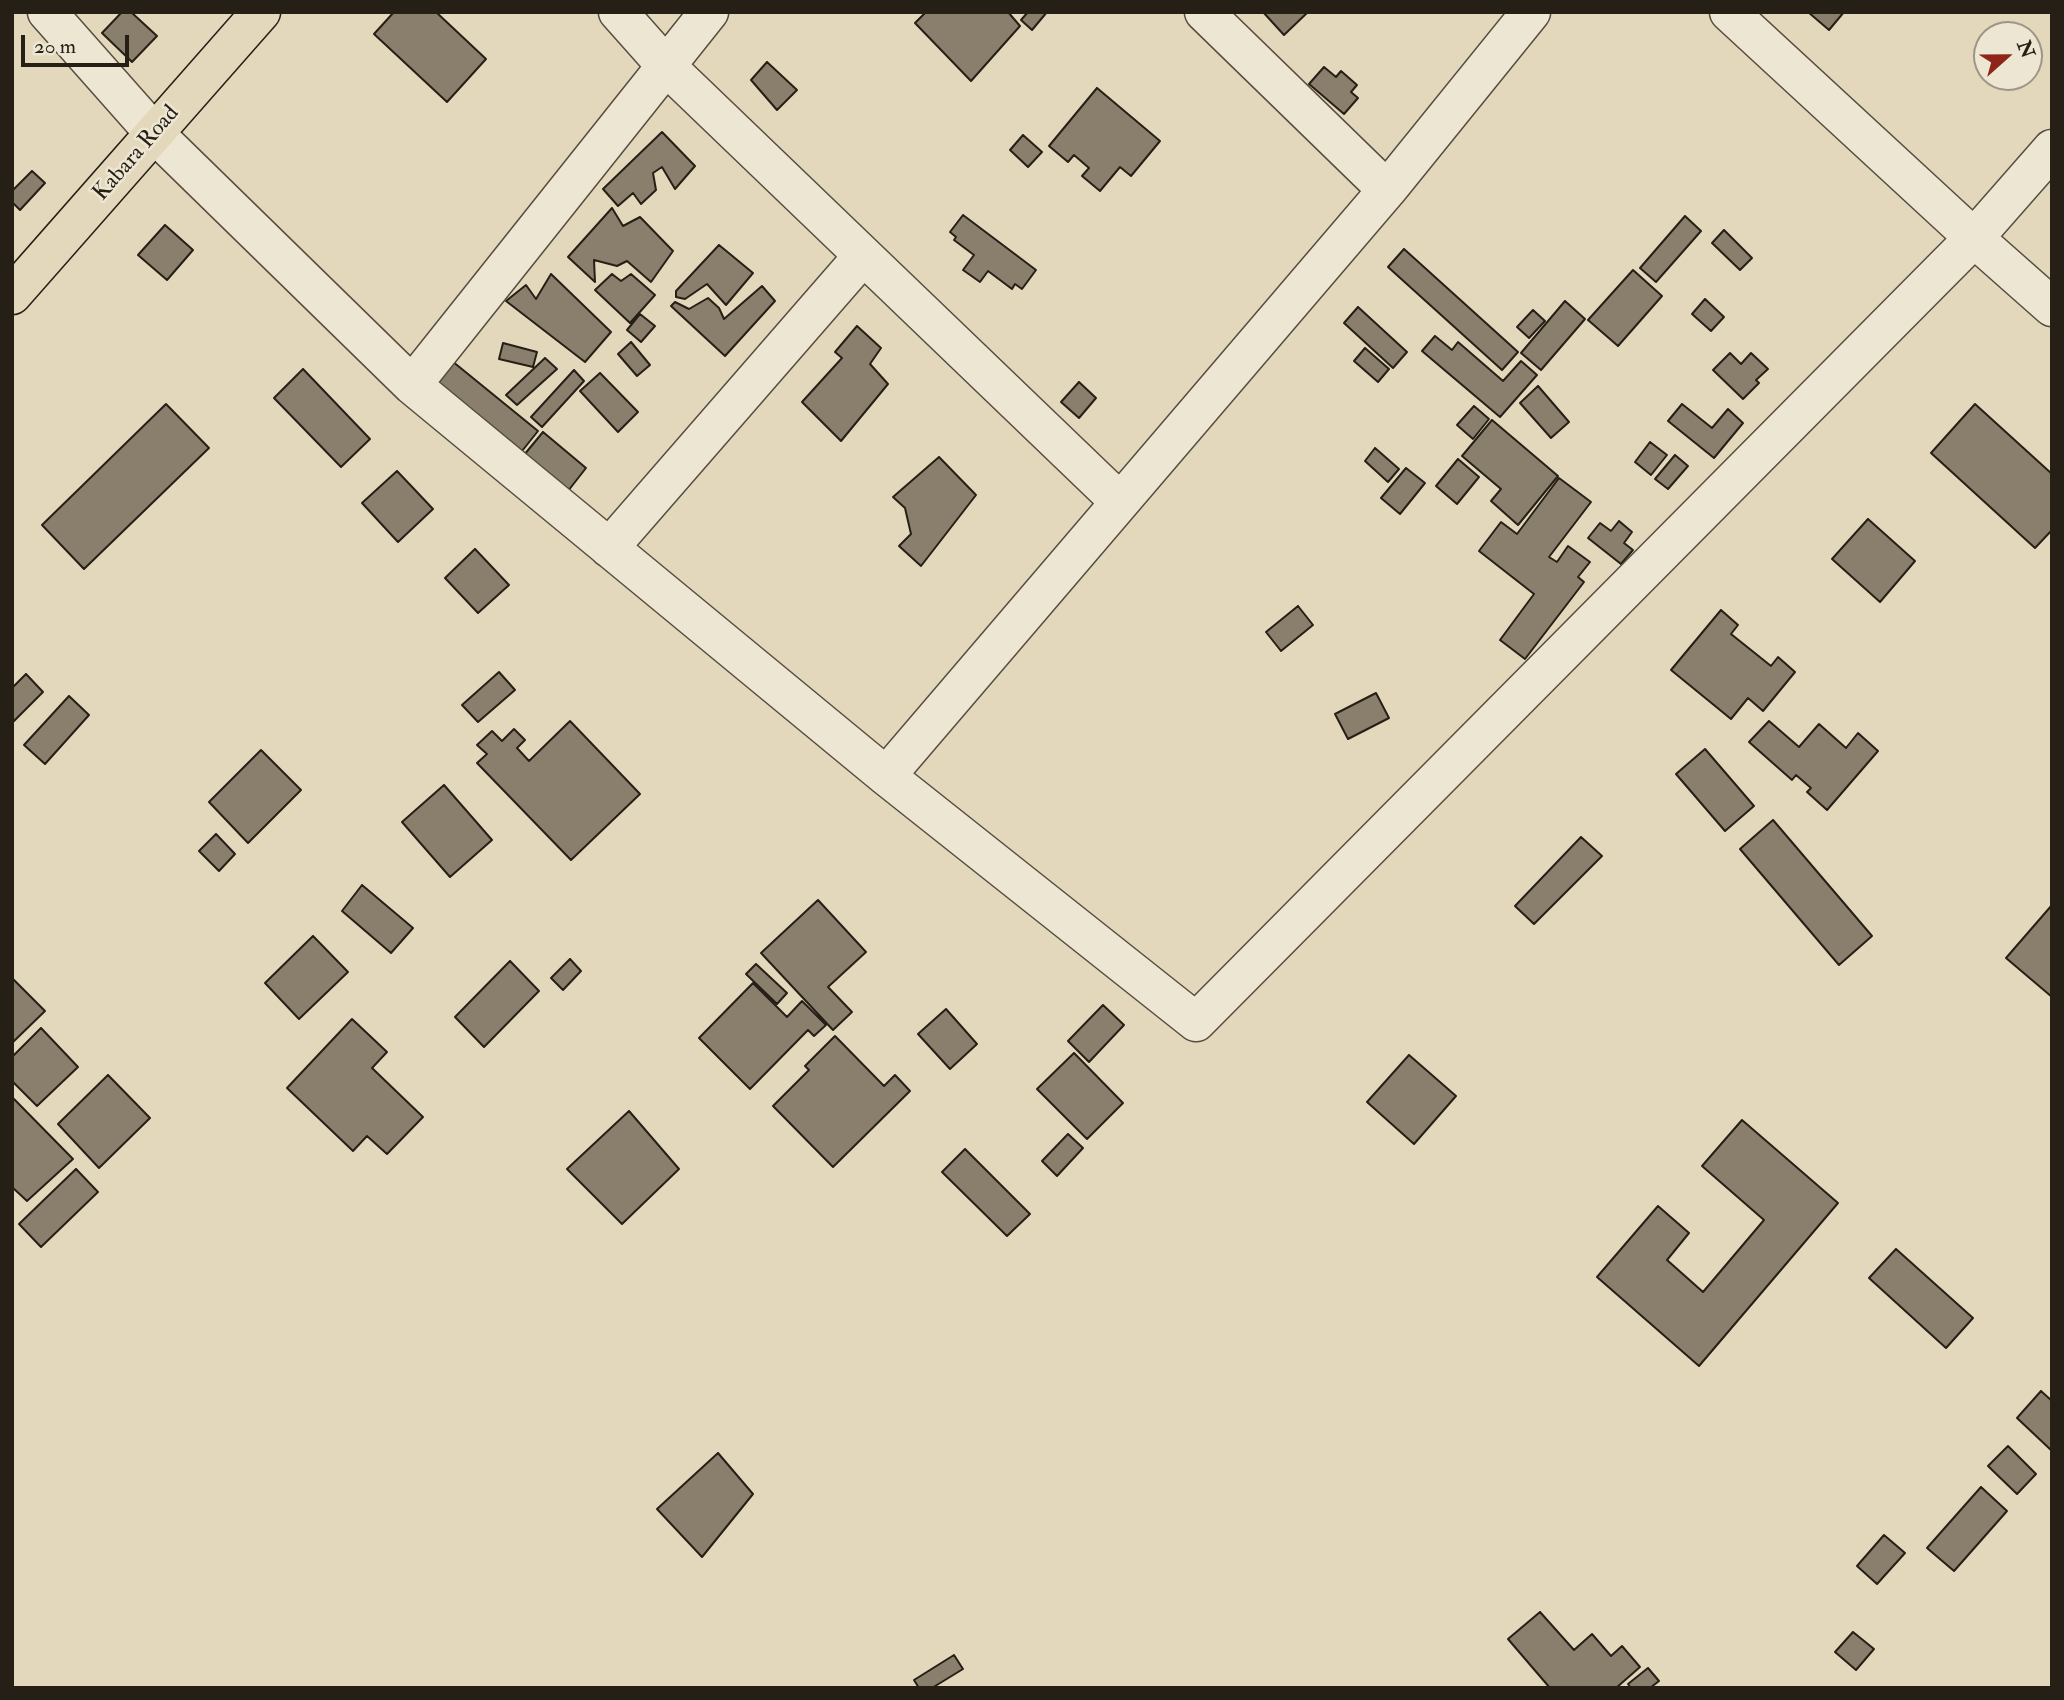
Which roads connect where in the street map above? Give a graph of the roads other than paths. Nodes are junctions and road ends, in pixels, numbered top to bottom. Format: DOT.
graph roads {
  1 [pos="47,12"];
  2 [pos="261,12"];
  3 [pos="618,12"];
  4 [pos="709,12"];
  5 [pos="1204,12"];
  6 [pos="1531,12"];
  7 [pos="1729,12"];
  8 [pos="666,66"];
  9 [pos="155,134"];
  10 [pos="2052,149"];
  11 [pos="1387,190"];
  12 [pos="1974,238"];
  13 [pos="863,256"];
  14 [pos="28,266"];
  15 [pos="12,295"];
  16 [pos="2052,307"];
  17 [pos="412,385"];
  18 [pos="1120,502"];
  19 [pos="609,548"];
  20 [pos="886,776"];
  1 -- 9 [label="street"];
  2 -- 9 [label="main road, Kabara Road"];
  3 -- 8 [label="street"];
  4 -- 8 [label="street"];
  5 -- 11 [label="street"];
  6 -- 11 [label="street"];
  7 -- 12 [label="street"];
  8 -- 13 [label="street"];
  8 -- 17 [label="street"];
  9 -- 14 [label="main road, Kabara Road"];
  9 -- 17 [label="street"];
  10 -- 12 [label="street"];
  11 -- 18 [label="street"];
  12 -- 16 [label="street"];
  12 -- 20 [label="street"];
  13 -- 18 [label="street"];
  13 -- 19 [label="street"];
  14 -- 15 [label="main road, Kabara Road"];
  17 -- 19 [label="street"];
  18 -- 20 [label="street"];
  19 -- 20 [label="street"];
}
